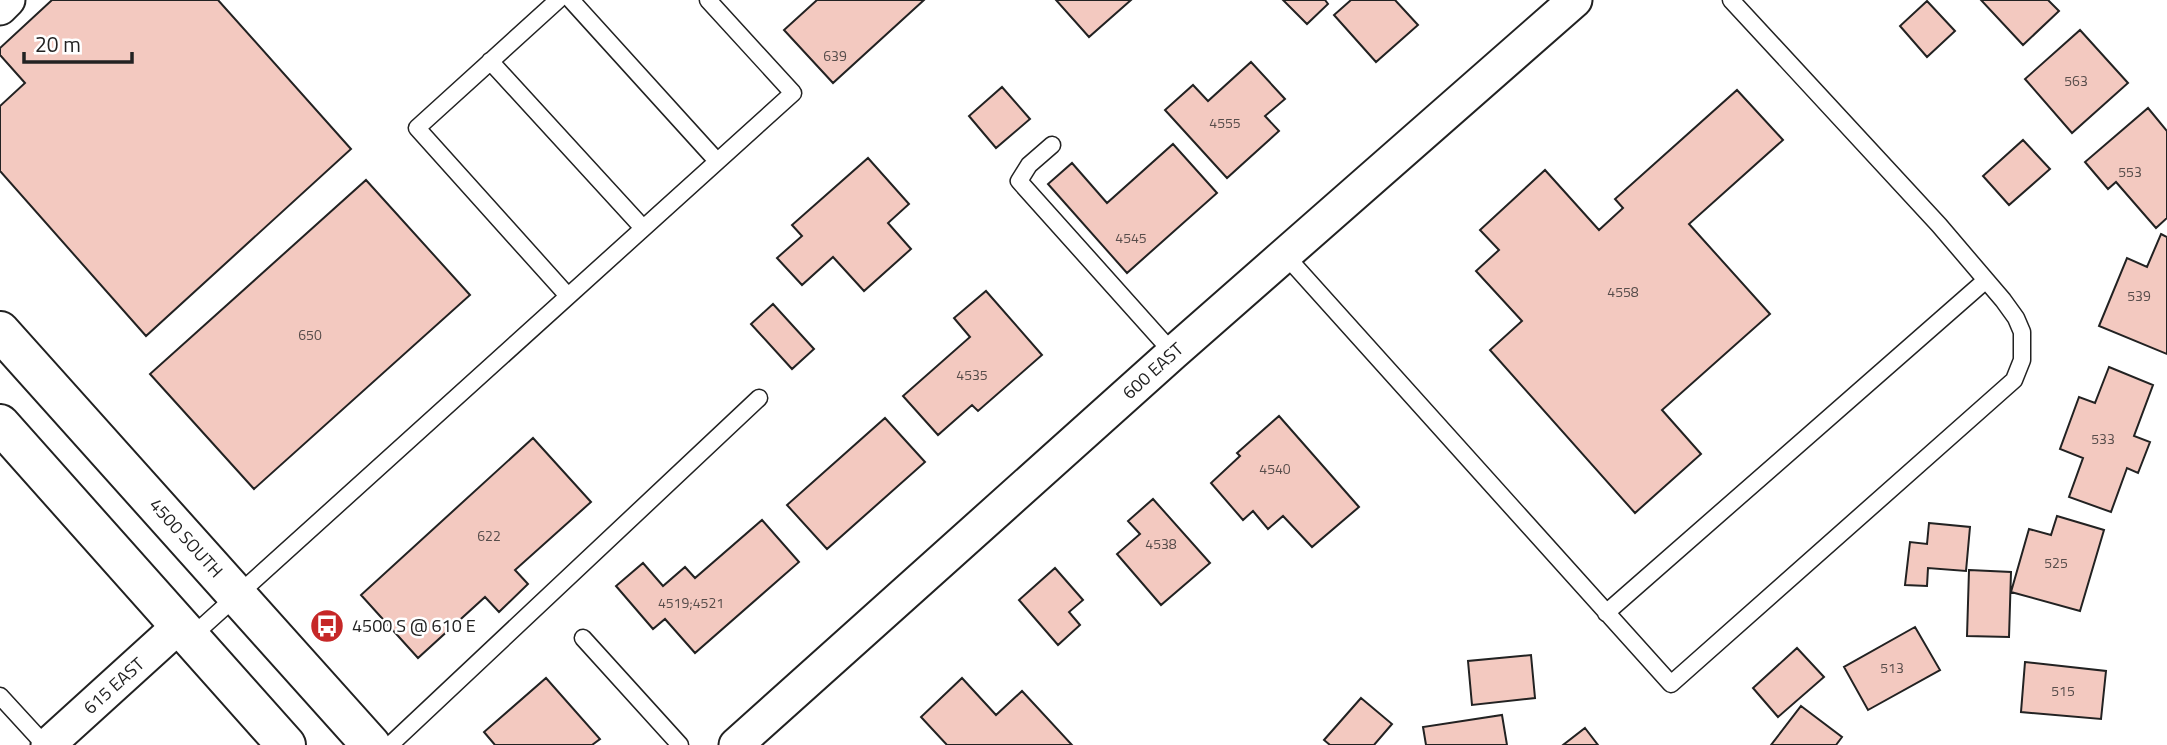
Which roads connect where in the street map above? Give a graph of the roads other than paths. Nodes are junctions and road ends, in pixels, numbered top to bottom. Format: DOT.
graph roads {
  1 [pos="9,0"];
  2 [pos="558,0"];
  3 [pos="571,0"];
  4 [pos="708,0"];
  5 [pos="1575,0"];
  6 [pos="1731,0"];
  7 [pos="0,8"];
  8 [pos="490,61"];
  9 [pos="1052,145"];
  10 [pos="717,161"];
  11 [pos="643,228"];
  12 [pos="1285,255"];
  13 [pos="1986,280"];
  14 [pos="568,296"];
  15 [pos="0,331"];
  16 [pos="1173,353"];
  17 [pos="759,398"];
  18 [pos="0,424"];
  19 [pos="237,595"];
  20 [pos="1606,613"];
  21 [pos="185,632"];
  22 [pos="583,638"];
  23 [pos="0,696"];
  24 [pos="46,745"];
  25 [pos="286,745"];
  26 [pos="371,745"];
  27 [pos="390,745"];
  28 [pos="680,745"];
  29 [pos="736,745"];
  1 -- 7 [label="street"];
  2 -- 8 [label="lane"];
  3 -- 10 [label="lane"];
  4 -- 10 [label="lane"];
  5 -- 12 [label="street, 600 EAST"];
  6 -- 13 [label="lane"];
  8 -- 11 [label="lane"];
  8 -- 14 [label="lane"];
  9 -- 16 [label="lane"];
  10 -- 11 [label="lane"];
  11 -- 14 [label="lane"];
  12 -- 16 [label="street, 600 EAST"];
  12 -- 20 [label="lane"];
  13 -- 20 [label="lane"];
  13 -- 20 [label="lane"];
  14 -- 19 [label="lane"];
  15 -- 19 [label="main road, 4500 SOUTH"];
  16 -- 29 [label="street, 600 EAST"];
  17 -- 27 [label="lane"];
  18 -- 21 [label="main road"];
  19 -- 21 [label="lane"];
  19 -- 26 [label="main road, 4500 SOUTH"];
  21 -- 24 [label="street, 615 EAST"];
  21 -- 25 [label="main road"];
  22 -- 28 [label="lane"];
  23 -- 24 [label="lane"];
}
